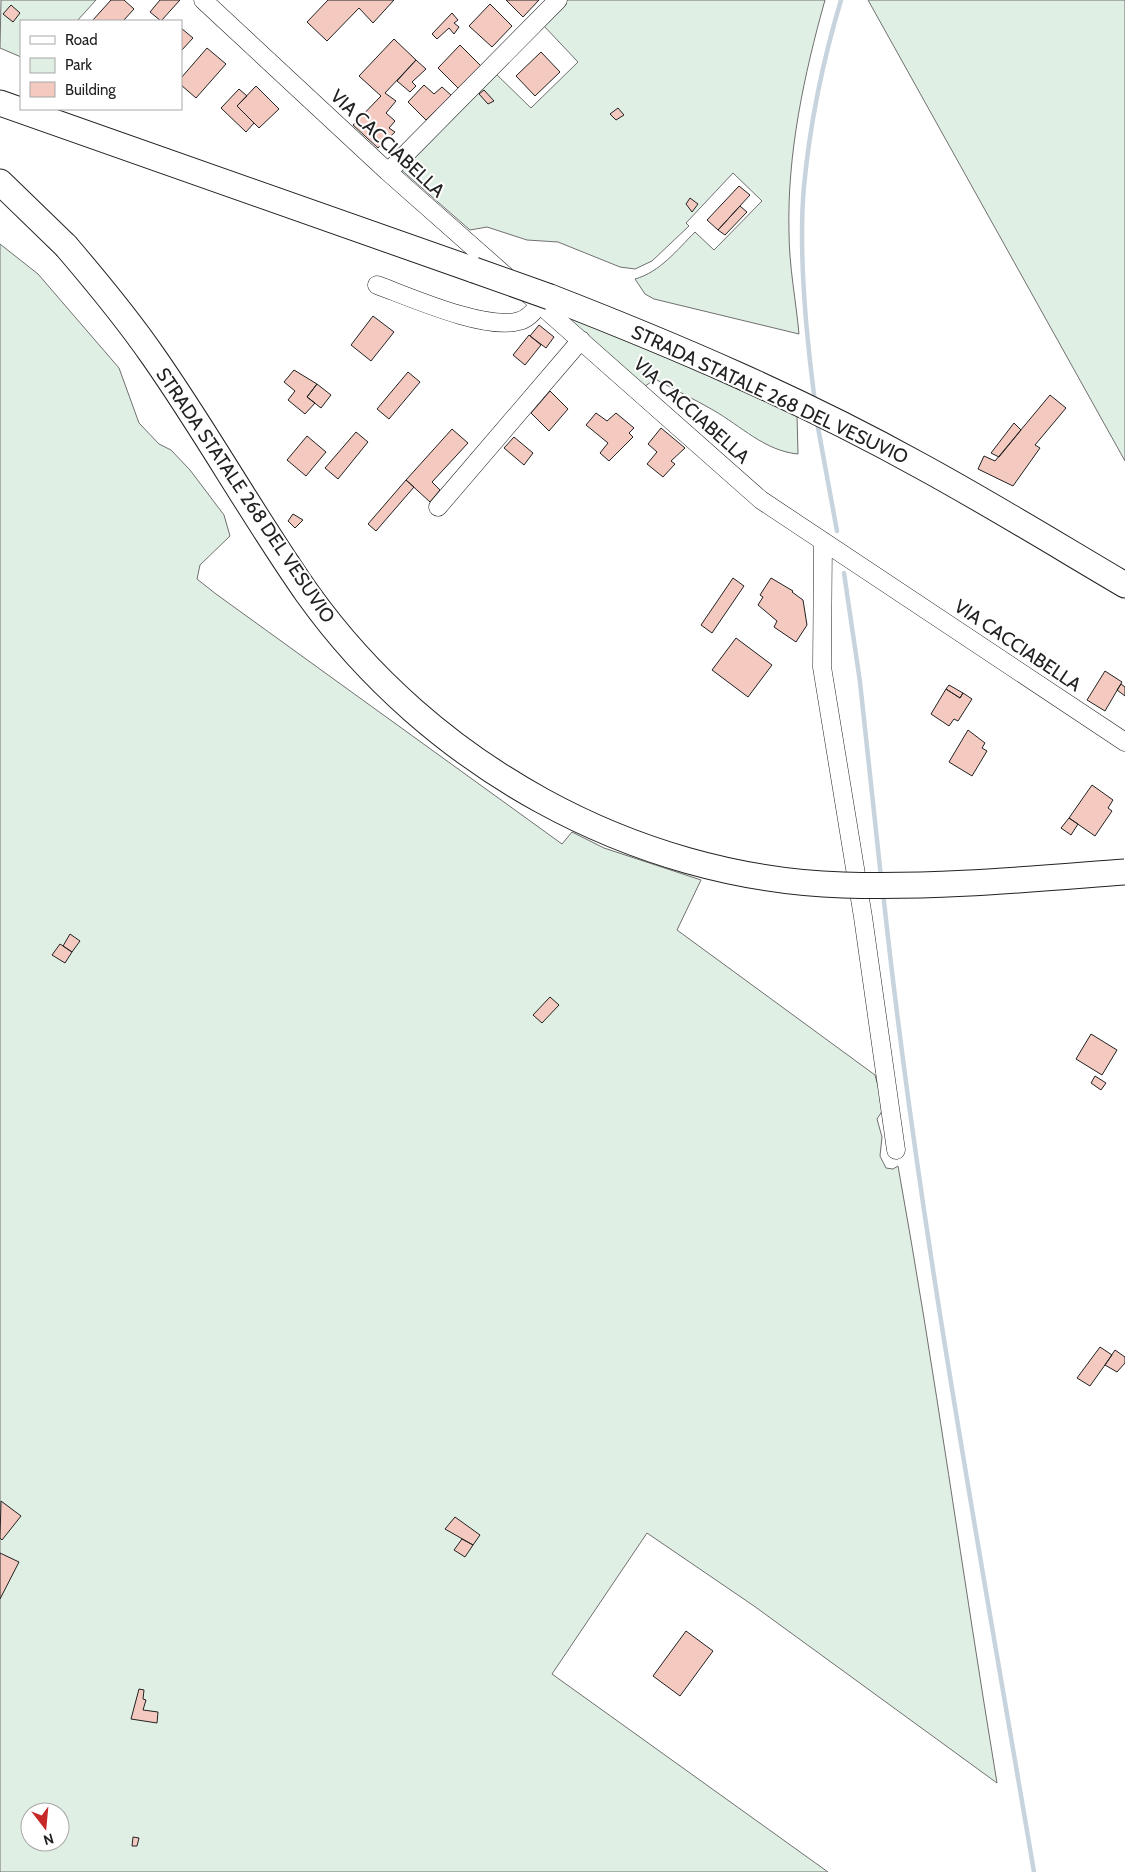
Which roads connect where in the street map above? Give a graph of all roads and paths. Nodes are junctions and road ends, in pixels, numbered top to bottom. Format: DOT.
graph roads {
  1 [pos="558,0"];
  2 [pos="211,2"];
  3 [pos="0,103"];
  4 [pos="388,172"];
  5 [pos="0,182"];
  6 [pos="377,285"];
  7 [pos="545,301"];
  8 [pos="581,340"];
  9 [pos="438,507"];
  10 [pos="823,541"];
  11 [pos="1125,585"];
  12 [pos="1125,742"];
  13 [pos="1125,872"];
  14 [pos="896,1150"];
  1 -- 4 [label="street"];
  2 -- 4 [label="street, VIA CACCIABELLA"];
  3 -- 7 [label="highway, STRADA STATALE 268 DEL VESUVIO, bridge"];
  4 -- 7 [label="street, VIA CACCIABELLA"];
  5 -- 13 [label="highway, STRADA STATALE 268 DEL VESUVIO, bridge"];
  6 -- 7 [label="street"];
  7 -- 8 [label="street, VIA CACCIABELLA"];
  7 -- 11 [label="highway, STRADA STATALE 268 DEL VESUVIO"];
  8 -- 9 [label="street"];
  8 -- 10 [label="street, VIA CACCIABELLA"];
  10 -- 12 [label="street, VIA CACCIABELLA"];
  10 -- 14 [label="street"];
}
